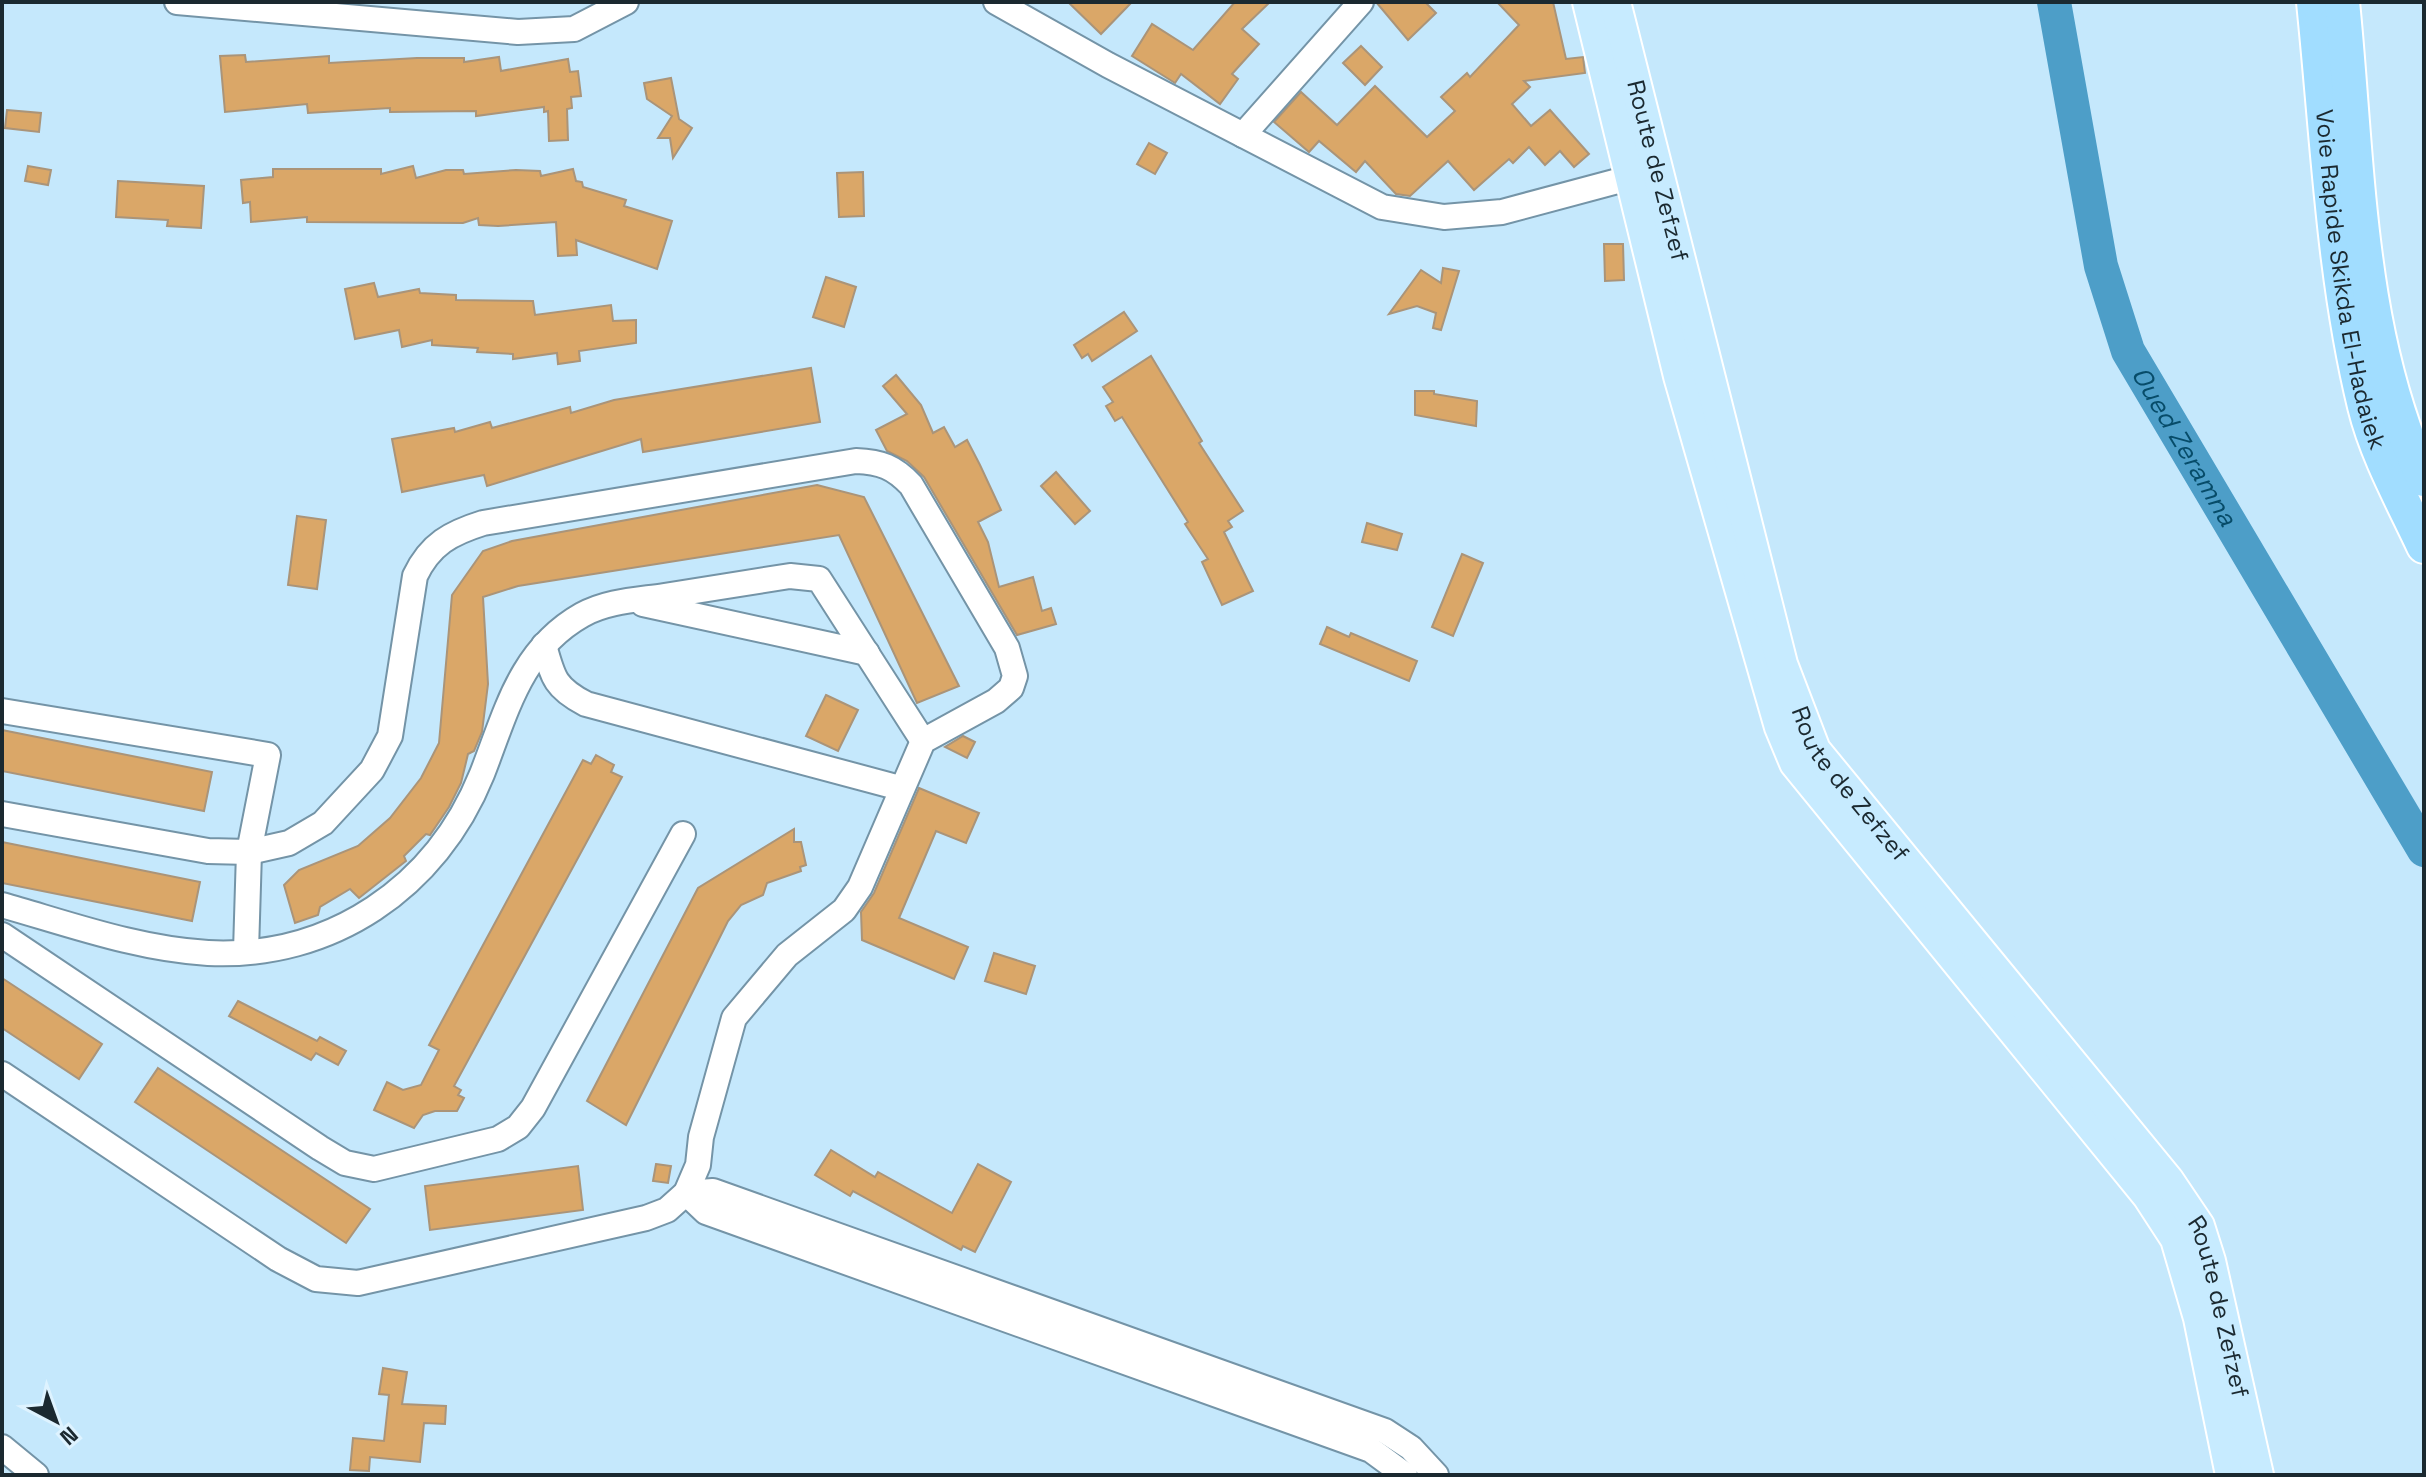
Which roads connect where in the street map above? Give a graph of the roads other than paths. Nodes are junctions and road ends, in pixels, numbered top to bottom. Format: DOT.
graph roads {
  1 [pos="177,2"];
  2 [pos="626,2"];
  3 [pos="1361,2"];
  4 [pos="1588,2"];
  5 [pos="1615,2"];
  6 [pos="2314,2"];
  7 [pos="2342,2"];
  8 [pos="1006,4"];
  9 [pos="1243,135"];
  10 [pos="1629,178"];
  11 [pos="2424,479"];
  12 [pos="2424,546"];
  13 [pos="630,601"];
  14 [pos="544,645"];
  15 [pos="867,653"];
  16 [pos="2,711"];
  17 [pos="923,741"];
  18 [pos="900,788"];
  19 [pos="2,814"];
  20 [pos="683,834"];
  21 [pos="249,852"];
  22 [pos="2,905"];
  23 [pos="2,935"];
  24 [pos="246,951"];
  25 [pos="2,1074"];
  26 [pos="686,1193"];
  27 [pos="2,1447"];
  28 [pos="36,1475"];
  29 [pos="1405,1475"];
  30 [pos="1436,1475"];
  31 [pos="2231,1475"];
  32 [pos="2258,1475"];
  1 -- 2 [label="street"];
  3 -- 9 [label="street"];
  4 -- 10 [label="main road, Route de Zefzef"];
  5 -- 32 [label="main road, Route de Zefzef"];
  6 -- 12 [label="highway, Voie Rapide Skikda El-Hadaiek"];
  7 -- 11 [label="highway, Voie Rapide Skikda El-Hadaiek"];
  8 -- 9 [label="street"];
  9 -- 10 [label="street"];
  10 -- 31 [label="main road, Route de Zefzef"];
  13 -- 14 [label="street"];
  13 -- 15 [label="street"];
  13 -- 15 [label="street"];
  14 -- 18 [label="street"];
  14 -- 24 [label="street"];
  15 -- 17 [label="street"];
  16 -- 21 [label="street"];
  17 -- 18 [label="street"];
  17 -- 21 [label="street"];
  18 -- 26 [label="street"];
  19 -- 21 [label="street"];
  20 -- 23 [label="street"];
  21 -- 24 [label="street"];
  22 -- 24 [label="street"];
  25 -- 26 [label="street"];
  26 -- 29 [label="street"];
  26 -- 30 [label="street"];
  27 -- 28 [label="street"];
}
